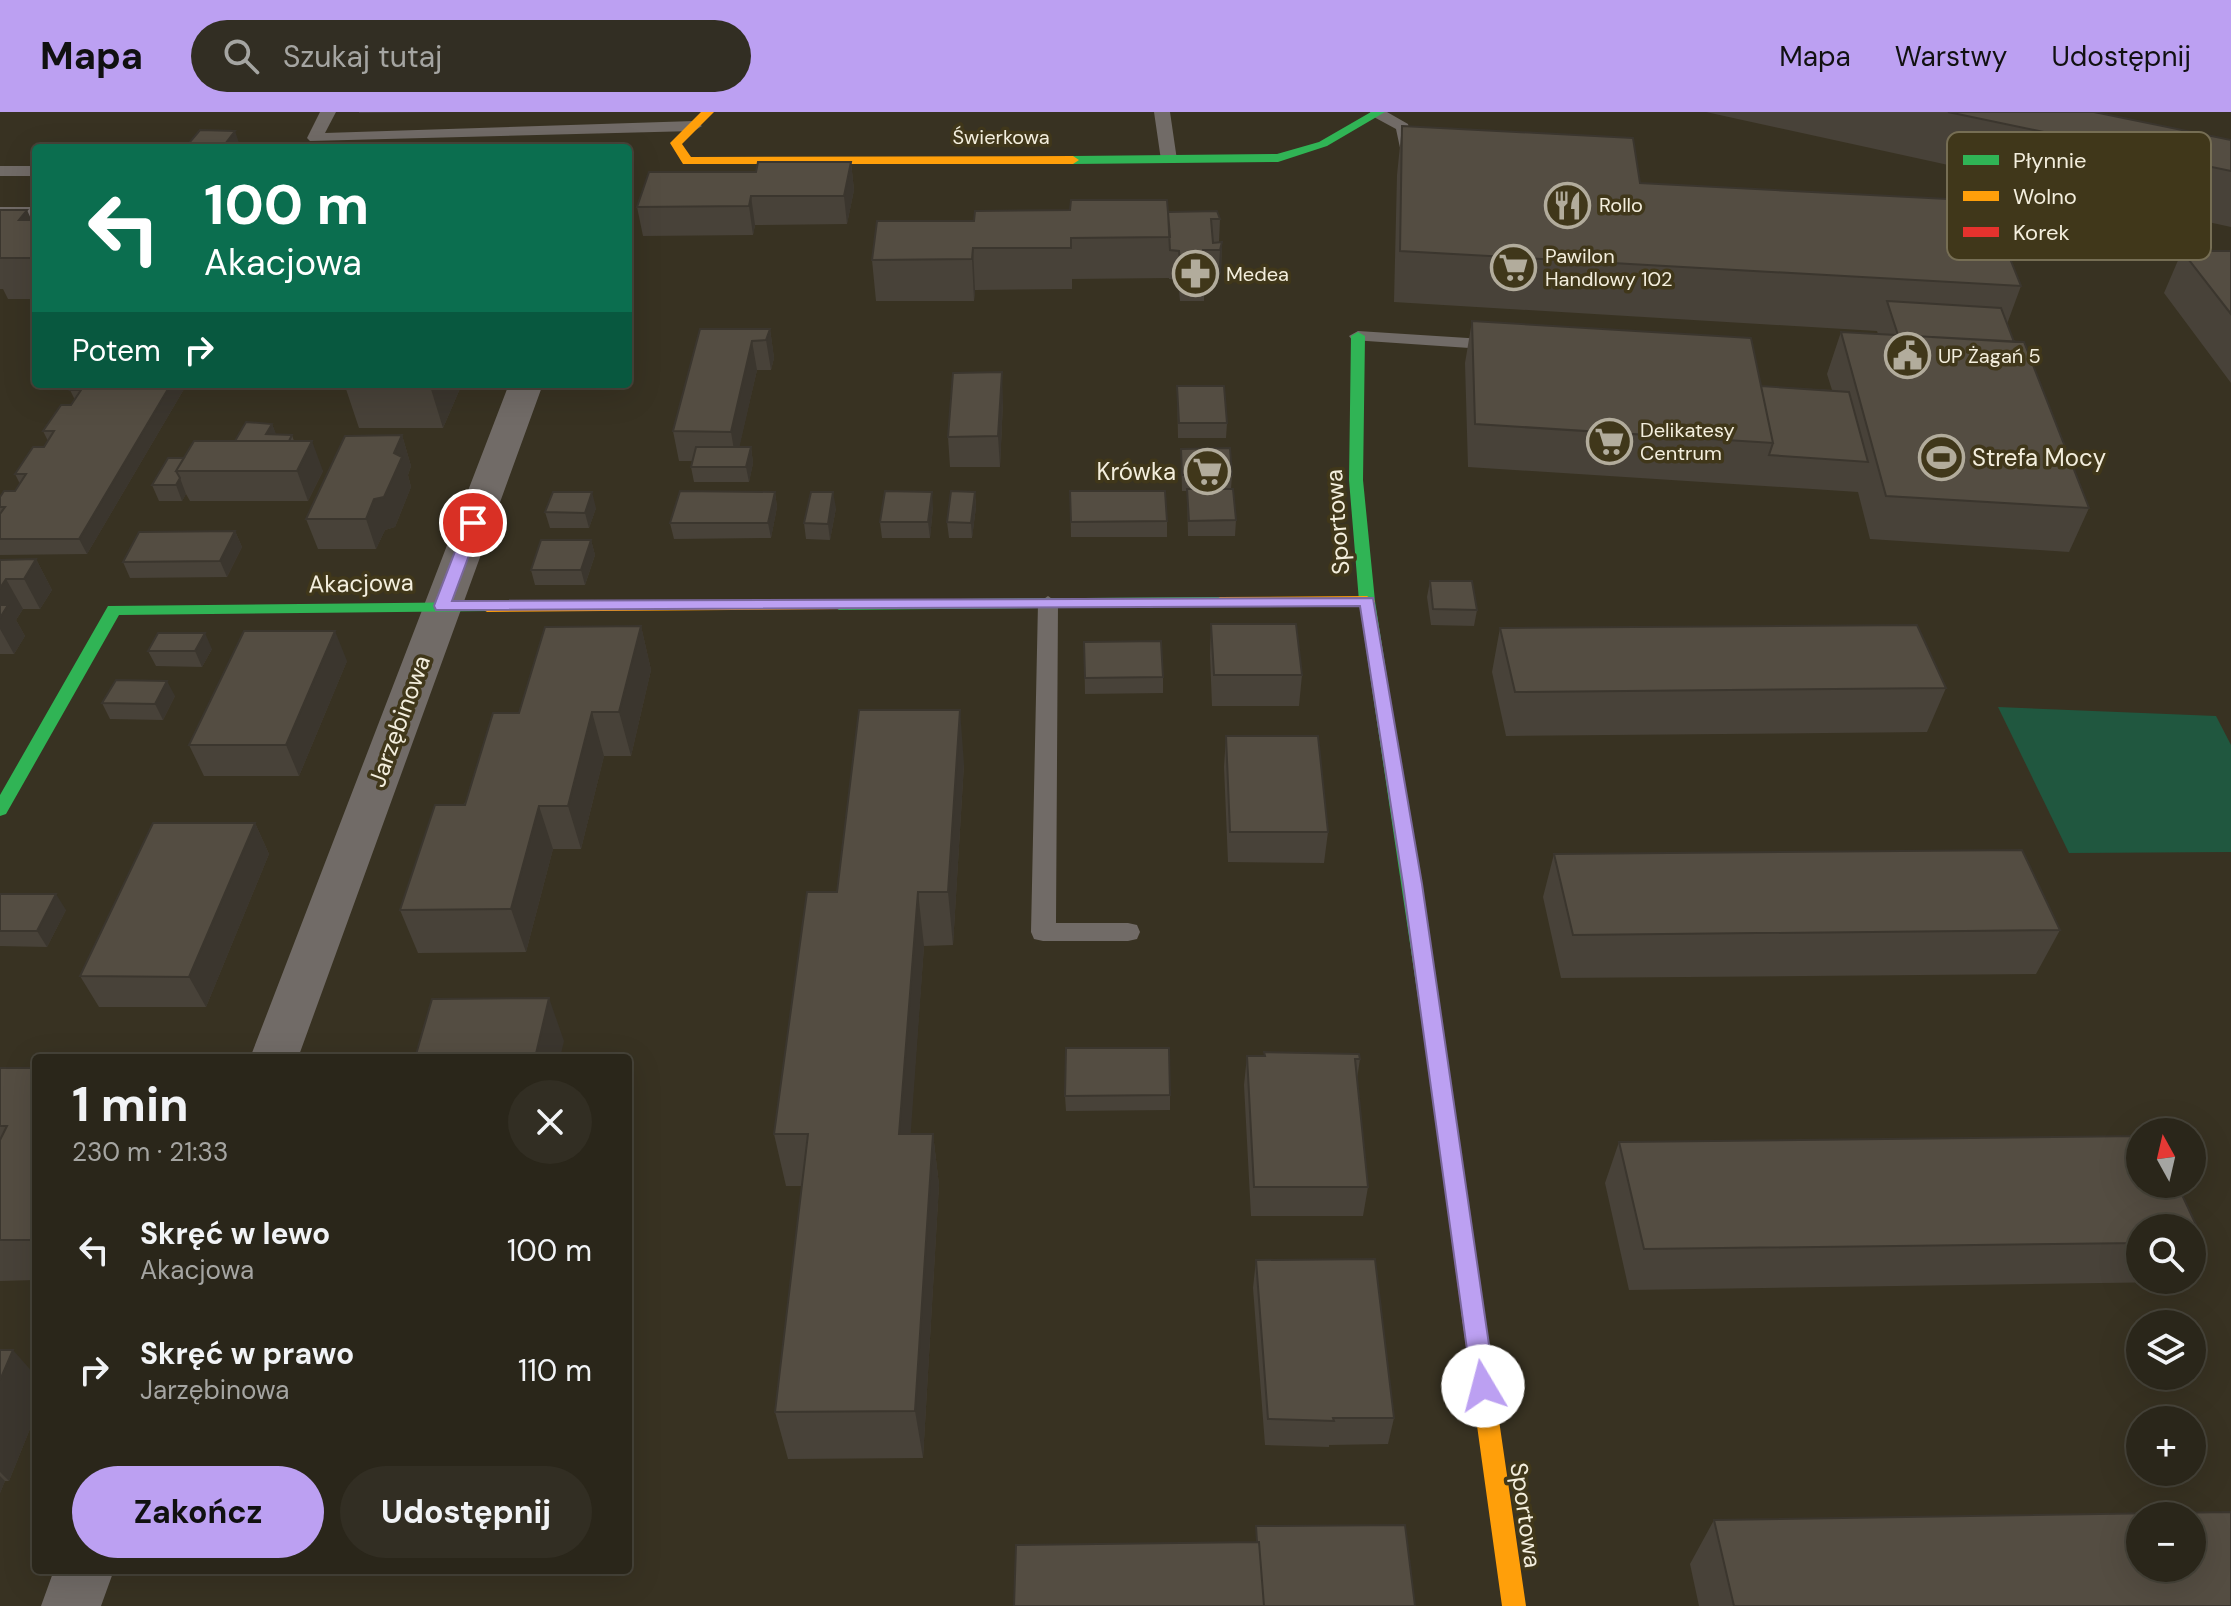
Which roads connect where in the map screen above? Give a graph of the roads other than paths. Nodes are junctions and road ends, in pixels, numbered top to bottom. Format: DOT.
graph roads {
  1 [pos="328,112"];
  2 [pos="708,112"];
  3 [pos="1162,112"];
  4 [pos="1378,112"];
  5 [pos="694,126"];
  6 [pos="1169,160"];
  7 [pos="1426,164"];
  8 [pos="0,171"];
  9 [pos="32,171"];
  10 [pos="0,212"];
  11 [pos="32,212"];
  12 [pos="2211,256"];
  13 [pos="2231,258"];
  14 [pos="1358,336"];
  15 [pos="1515,346"];
  16 [pos="524,388"];
  17 [pos="1367,601"];
  18 [pos="1048,603"];
  19 [pos="442,606"];
  20 [pos="0,810"];
  21 [pos="1128,932"];
  22 [pos="275,1054"];
  23 [pos="83,1574"];
  24 [pos="71,1606"];
  25 [pos="1514,1606"];
  1 -- 5 [label="lane"];
  2 -- 5 [label="street"];
  3 -- 6 [label="lane"];
  4 -- 6 [label="street, Świerkowa"];
  4 -- 7 [label="lane"];
  5 -- 6 [label="street, Świerkowa"];
  8 -- 9 [label="lane"];
  10 -- 11 [label="lane"];
  12 -- 13 [label="lane"];
  14 -- 15 [label="lane"];
  14 -- 17 [label="street, Sportowa"];
  16 -- 19 [label="street, Jarzębinowa"];
  17 -- 18 [label="street, Akacjowa"];
  17 -- 25 [label="street, Sportowa"];
  18 -- 19 [label="street, Akacjowa"];
  18 -- 21 [label="lane"];
  19 -- 20 [label="street, Akacjowa"];
  19 -- 22 [label="street, Jarzębinowa"];
  23 -- 24 [label="street"];
}
